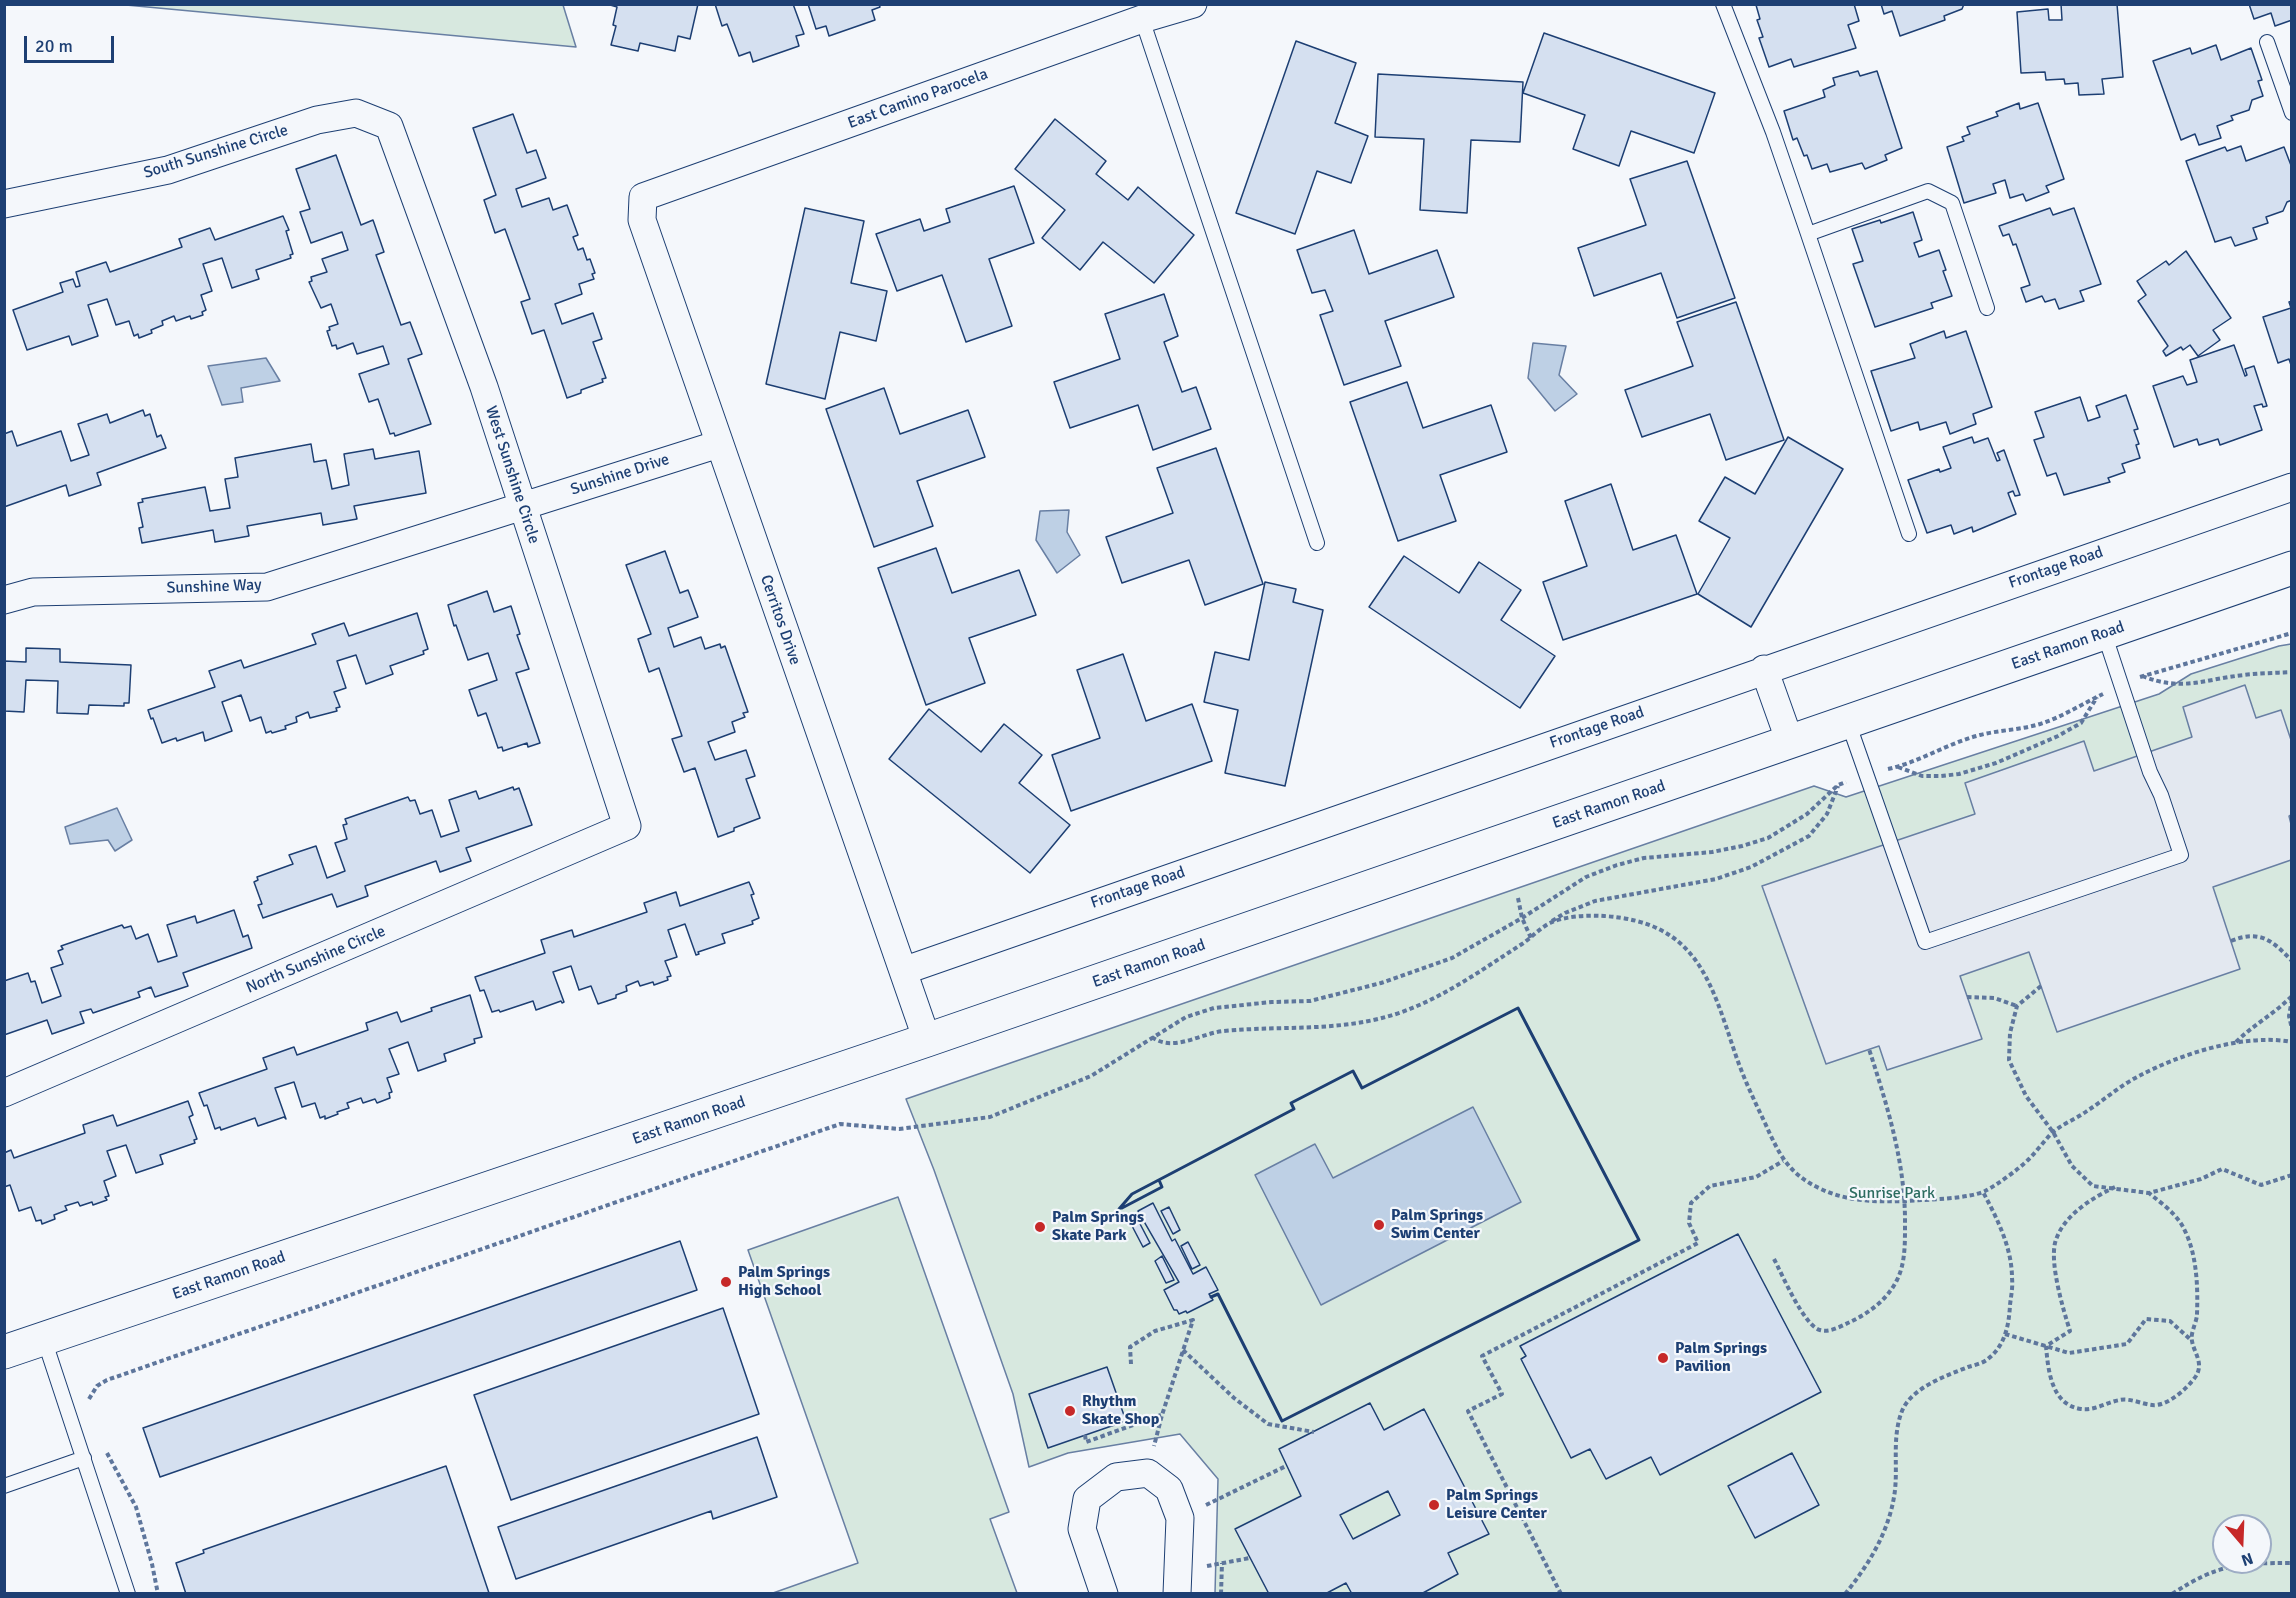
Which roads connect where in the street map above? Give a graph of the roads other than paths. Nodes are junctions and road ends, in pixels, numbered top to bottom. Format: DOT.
graph roads {
  1 [pos="1194,4"];
  2 [pos="1723,4"];
  3 [pos="1142,19"];
  4 [pos="2267,42"];
  5 [pos="2292,113"];
  6 [pos="389,126"];
  7 [pos="643,197"];
  8 [pos="4,204"];
  9 [pos="1808,234"];
  10 [pos="1987,308"];
  11 [pos="719,444"];
  12 [pos="2292,487"];
  13 [pos="521,506"];
  14 [pos="1909,534"];
  15 [pos="1317,543"];
  16 [pos="2292,568"];
  17 [pos="4,600"];
  18 [pos="2104,633"];
  19 [pos="1764,669"];
  20 [pos="1848,722"];
  21 [pos="1790,742"];
  22 [pos="627,826"];
  23 [pos="903,971"];
  24 [pos="927,1040"];
  25 [pos="4,1093"];
  26 [pos="44,1338"];
  27 [pos="4,1352"];
  28 [pos="84,1458"];
  29 [pos="4,1486"];
  30 [pos="1177,1582"];
  31 [pos="128,1593"];
  32 [pos="1104,1593"];
  1 -- 3 [label="street, East Camino Parocela"];
  2 -- 9 [label="lane"];
  3 -- 7 [label="street, East Camino Parocela"];
  3 -- 15 [label="lane"];
  4 -- 5 [label="lane"];
  6 -- 8 [label="street, South Sunshine Circle"];
  6 -- 13 [label="street, West Sunshine Circle"];
  7 -- 11 [label="street, Cerritos Drive"];
  9 -- 10 [label="lane"];
  9 -- 14 [label="lane"];
  11 -- 13 [label="street, Sunshine Drive"];
  11 -- 23 [label="street, Cerritos Drive"];
  12 -- 19 [label="street, Frontage Road"];
  13 -- 17 [label="street, Sunshine Way"];
  13 -- 22 [label="street, West Sunshine Circle"];
  16 -- 18 [label="main road, East Ramon Road"];
  18 -- 20 [label="main road, East Ramon Road"];
  18 -- 20 [label="lane"];
  19 -- 21 [label="street"];
  19 -- 23 [label="street, Frontage Road"];
  20 -- 21 [label="main road, East Ramon Road"];
  21 -- 24 [label="main road, East Ramon Road"];
  22 -- 25 [label="street, North Sunshine Circle"];
  23 -- 24 [label="street, Cerritos Drive"];
  24 -- 26 [label="main road, East Ramon Road"];
  26 -- 27 [label="main road, East Ramon Road"];
  26 -- 28 [label="lane"];
  28 -- 29 [label="lane"];
  28 -- 31 [label="lane"];
  30 -- 32 [label="street"];
}
